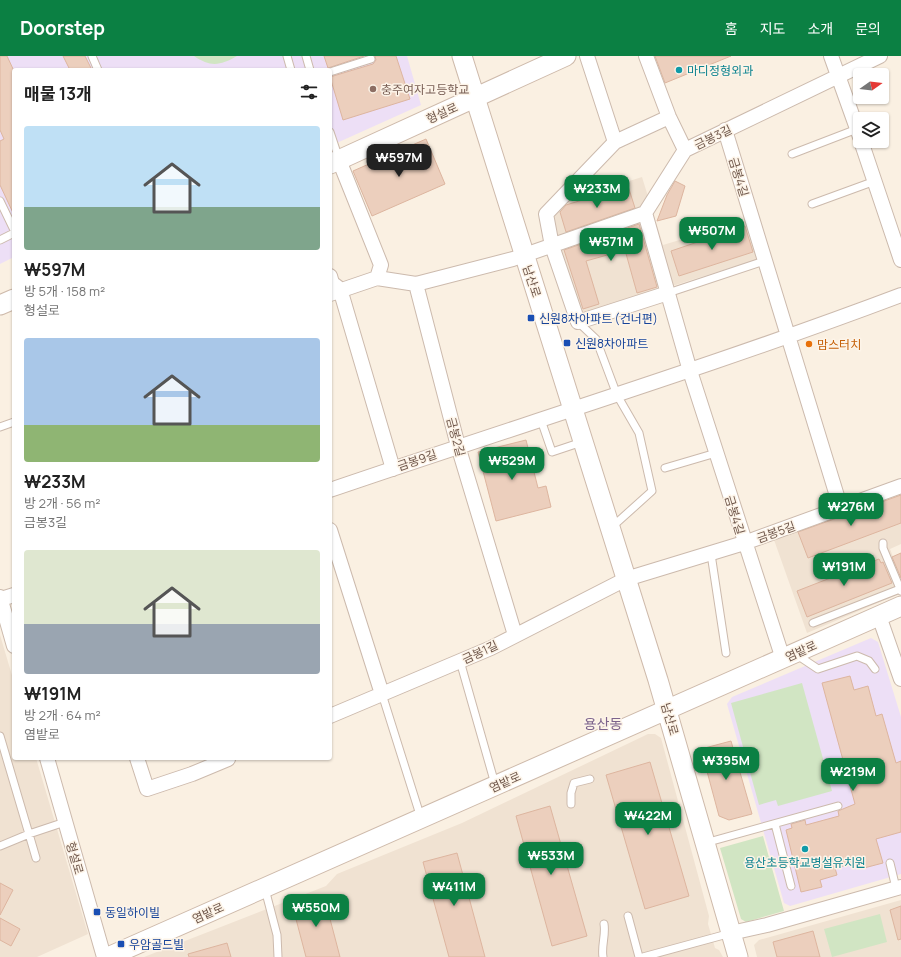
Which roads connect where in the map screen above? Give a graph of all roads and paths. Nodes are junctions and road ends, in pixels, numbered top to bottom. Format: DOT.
graph roads {
  1 [pos="92,56"];
  2 [pos="286,56"];
  3 [pos="306,56"];
  4 [pos="462,56"];
  5 [pos="566,56"];
  6 [pos="587,56"];
  7 [pos="646,56"];
  8 [pos="831,56"];
  9 [pos="880,56"];
  10 [pos="371,59"];
  11 [pos="97,68"];
  12 [pos="290,68"];
  13 [pos="308,68"];
  14 [pos="332,71"];
  15 [pos="839,76"];
  16 [pos="476,97"];
  17 [pos="853,116"];
  18 [pos="669,117"];
  19 [pos="725,130"];
  20 [pos="853,138"];
  21 [pos="615,142"];
  22 [pos="332,147"];
  23 [pos="864,148"];
  24 [pos="685,150"];
  25 [pos="792,154"];
  26 [pos="334,162"];
  27 [pos="875,180"];
  28 [pos="0,201"];
  29 [pos="812,204"];
  30 [pos="645,213"];
  31 [pos="12,226"];
  32 [pos="12,234"];
  33 [pos="0,240"];
  34 [pos="552,246"];
  35 [pos="524,256"];
  36 [pos="901,260"];
  37 [pos="764,261"];
  38 [pos="377,278"];
  39 [pos="416,284"];
  40 [pos="335,292"];
  41 [pos="668,293"];
  42 [pos="901,295"];
  43 [pos="12,300"];
  44 [pos="0,305"];
  45 [pos="578,322"];
  46 [pos="788,337"];
  47 [pos="690,371"];
  48 [pos="617,395"];
  49 [pos="573,410"];
  50 [pos="541,420"];
  51 [pos="12,423"];
  52 [pos="0,427"];
  53 [pos="583,442"];
  54 [pos="458,446"];
  55 [pos="716,453"];
  56 [pos="665,468"];
  57 [pos="393,469"];
  58 [pos="901,486"];
  59 [pos="332,489"];
  60 [pos="840,509"];
  61 [pos="610,529"];
  62 [pos="332,536"];
  63 [pos="883,543"];
  64 [pos="744,544"];
  65 [pos="711,554"];
  66 [pos="626,579"];
  67 [pos="901,595"];
  68 [pos="5,597"];
  69 [pos="879,616"];
  70 [pos="813,623"];
  71 [pos="12,634"];
  72 [pos="515,635"];
  73 [pos="726,653"];
  74 [pos="789,656"];
  75 [pos="460,661"];
  76 [pos="875,669"];
  77 [pos="901,679"];
  78 [pos="382,694"];
  79 [pos="667,710"];
  80 [pos="332,715"];
  81 [pos="0,736"];
  82 [pos="47,760"];
  83 [pos="138,760"];
  84 [pos="224,760"];
  85 [pos="590,779"];
  86 [pos="495,786"];
  87 [pos="571,804"];
  88 [pos="838,806"];
  89 [pos="421,819"];
  90 [pos="65,822"];
  91 [pos="775,824"];
  92 [pos="29,834"];
  93 [pos="705,843"];
  94 [pos="0,846"];
  95 [pos="36,858"];
  96 [pos="890,863"];
  97 [pos="791,886"];
  98 [pos="265,888"];
  99 [pos="899,888"];
  100 [pos="628,916"];
  101 [pos="604,924"];
  102 [pos="731,933"];
  103 [pos="104,957"];
  104 [pos="108,957"];
  105 [pos="278,957"];
  106 [pos="603,957"];
  107 [pos="639,957"];
  108 [pos="643,957"];
  109 [pos="738,957"];
  1 -- 11 [label="lane"];
  2 -- 12 [label="lane"];
  3 -- 13 [label="lane"];
  4 -- 16 [label="street, 남산로"];
  5 -- 16 [label="street, 형설로"];
  6 -- 21 [label="street"];
  7 -- 18 [label="street"];
  8 -- 15 [label="street"];
  9 -- 15 [label="street, 금봉3길"];
  10 -- 14 [label="lane"];
  15 -- 17 [label="street"];
  15 -- 19 [label="street, 금봉3길"];
  16 -- 26 [label="street, 형설로"];
  16 -- 35 [label="street, 남산로"];
  18 -- 21 [label="street"];
  18 -- 24 [label="street"];
  19 -- 24 [label="street, 금봉3길"];
  19 -- 37 [label="street, 금봉4길"];
  20 -- 25 [label="lane"];
  21 -- 34 [label="street"];
  22 -- 26 [label="lane"];
  23 -- 27 [label="street"];
  24 -- 30 [label="street, 금봉3길"];
  26 -- 38 [label="street"];
  27 -- 29 [label="lane"];
  27 -- 36 [label="street"];
  28 -- 31 [label="lane"];
  30 -- 34 [label="street"];
  30 -- 41 [label="street, 금봉4길"];
  32 -- 33 [label="lane"];
  34 -- 35 [label="street"];
  34 -- 45 [label="street"];
  35 -- 39 [label="street"];
  35 -- 49 [label="street, 남산로"];
  37 -- 41 [label="lane"];
  37 -- 46 [label="street, 금봉4길"];
  38 -- 39 [label="street"];
  38 -- 40 [label="street"];
  39 -- 54 [label="street, 금봉2길"];
  40 -- 57 [label="street"];
  41 -- 45 [label="street"];
  41 -- 47 [label="street, 금봉4길"];
  42 -- 46 [label="street"];
  43 -- 44 [label="street"];
  45 -- 48 [label="lane"];
  46 -- 47 [label="street"];
  46 -- 60 [label="street, 금봉4길"];
  47 -- 48 [label="street"];
  47 -- 55 [label="street, 금봉4길"];
  48 -- 49 [label="street"];
  48 -- 61 [label="lane"];
  49 -- 50 [label="street, 금봉9길"];
  49 -- 53 [label="street, 남산로"];
  50 -- 53 [label="lane"];
  50 -- 54 [label="street, 금봉9길"];
  51 -- 52 [label="lane"];
  53 -- 61 [label="street, 남산로"];
  54 -- 57 [label="street, 금봉9길"];
  54 -- 72 [label="street, 금봉2길"];
  55 -- 56 [label="lane"];
  55 -- 64 [label="street, 금봉4길"];
  57 -- 59 [label="street, 금봉9길"];
  58 -- 60 [label="street, 금봉5길"];
  60 -- 64 [label="street, 금봉5길"];
  61 -- 66 [label="street, 남산로"];
  62 -- 78 [label="street"];
  63 -- 67 [label="lane"];
  64 -- 65 [label="street, 금봉5길"];
  64 -- 74 [label="street, 금봉4길"];
  65 -- 66 [label="street, 금봉5길"];
  65 -- 73 [label="lane"];
  66 -- 72 [label="street, 금봉1길"];
  66 -- 79 [label="street, 남산로"];
  67 -- 69 [label="street, 염밭로"];
  67 -- 70 [label="lane"];
  68 -- 71 [label="street"];
  69 -- 74 [label="street, 염밭로"];
  69 -- 77 [label="street"];
  72 -- 75 [label="street, 금봉1길"];
  74 -- 76 [label="lane"];
  74 -- 79 [label="street, 염밭로"];
  75 -- 78 [label="street, 금봉1길"];
  75 -- 86 [label="lane"];
  78 -- 80 [label="street, 금봉1길"];
  78 -- 89 [label="lane"];
  79 -- 86 [label="street, 염밭로"];
  79 -- 93 [label="street, 남산로"];
  81 -- 92 [label="lane"];
  82 -- 90 [label="street, 형설로"];
  83 -- 84 [label="street"];
  85 -- 87 [label="lane"];
  86 -- 89 [label="street, 염밭로"];
  88 -- 91 [label="lane"];
  89 -- 98 [label="street, 염밭로"];
  90 -- 92 [label="lane"];
  90 -- 103 [label="street, 형설로"];
  91 -- 93 [label="lane"];
  91 -- 97 [label="lane"];
  92 -- 94 [label="lane"];
  92 -- 95 [label="lane"];
  93 -- 102 [label="street, 남산로"];
  96 -- 99 [label="lane"];
  98 -- 104 [label="street, 염밭로"];
  98 -- 105 [label="lane"];
  99 -- 102 [label="street"];
  100 -- 107 [label="lane"];
  101 -- 106 [label="lane"];
  102 -- 108 [label="lane"];
  102 -- 109 [label="street, 남산로"];
}
